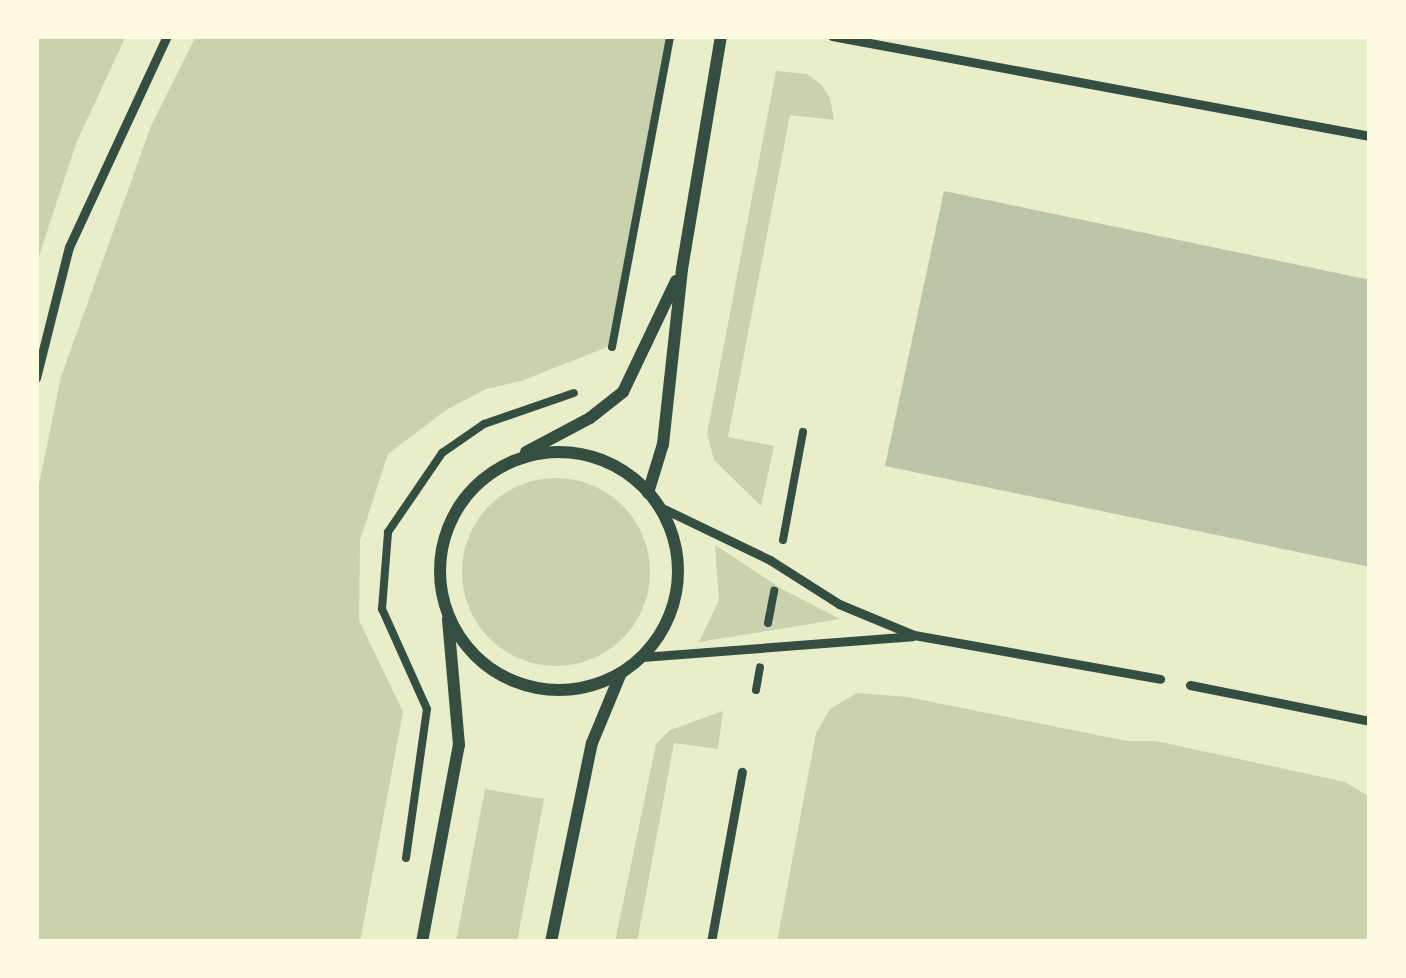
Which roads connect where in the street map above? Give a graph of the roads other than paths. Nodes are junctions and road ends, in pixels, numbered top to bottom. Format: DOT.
graph roads {
  1 [pos="167,36"];
  2 [pos="721,36"];
  3 [pos="832,36"];
  4 [pos="1370,136"];
  5 [pos="682,269"];
  6 [pos="36,377"];
  7 [pos="492,471"];
  8 [pos="648,493"];
  9 [pos="662,508"];
  10 [pos="448,618"];
  11 [pos="914,635"];
  12 [pos="642,657"];
  13 [pos="621,672"];
  14 [pos="1160,679"];
  15 [pos="1190,685"];
  16 [pos="1370,721"];
  17 [pos="742,772"];
  18 [pos="422,942"];
  19 [pos="551,942"];
  20 [pos="711,942"];
  1 -- 6 [label="lane"];
  2 -- 5 [label="street"];
  3 -- 4 [label="lane"];
  5 -- 7 [label="street"];
  5 -- 8 [label="street"];
  7 -- 8 [label="street"];
  7 -- 10 [label="street"];
  8 -- 9 [label="street"];
  9 -- 11 [label="lane"];
  9 -- 12 [label="street"];
  10 -- 13 [label="street"];
  10 -- 18 [label="street"];
  11 -- 12 [label="lane"];
  11 -- 14 [label="lane"];
  12 -- 13 [label="street"];
  13 -- 19 [label="street"];
  15 -- 16 [label="lane"];
  17 -- 20 [label="lane"];
}
